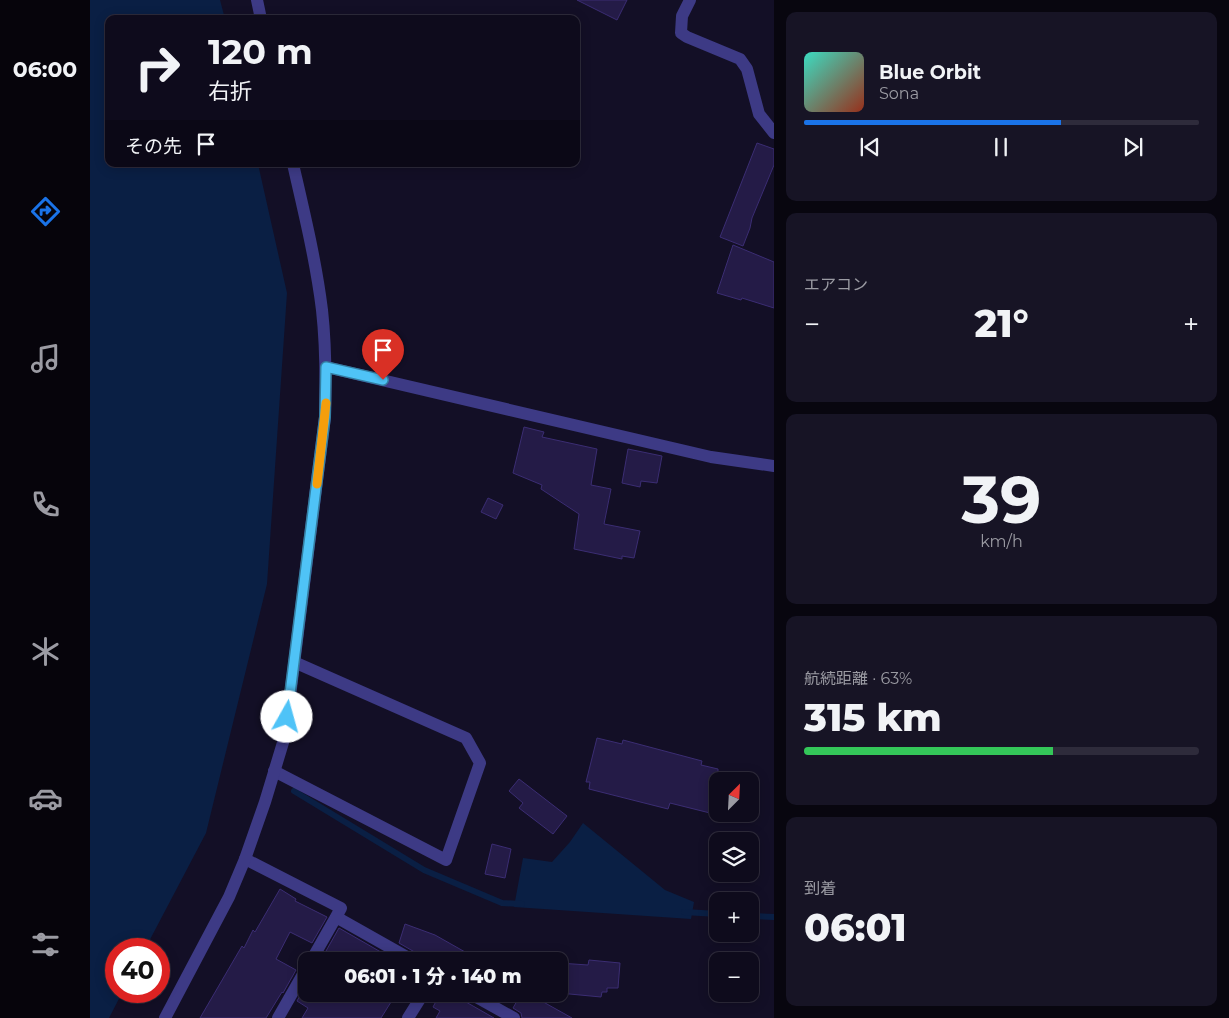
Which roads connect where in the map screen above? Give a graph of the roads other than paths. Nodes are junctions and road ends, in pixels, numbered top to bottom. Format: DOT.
graph roads {
  1 [pos="257,0"];
  2 [pos="690,0"];
  3 [pos="260,15"];
  4 [pos="774,133"];
  5 [pos="294,167"];
  6 [pos="326,367"];
  7 [pos="774,466"];
  8 [pos="294,662"];
  9 [pos="274,771"];
  10 [pos="245,859"];
  11 [pos="336,917"];
  12 [pos="316,952"];
  13 [pos="398,952"];
  14 [pos="298,983"];
  15 [pos="418,1002"];
  16 [pos="485,1002"];
  17 [pos="165,1018"];
  18 [pos="278,1018"];
  19 [pos="408,1018"];
  20 [pos="514,1018"];
  1 -- 3 [label="street"];
  2 -- 4 [label="street"];
  5 -- 6 [label="street"];
  6 -- 7 [label="street"];
  6 -- 8 [label="street"];
  8 -- 9 [label="street"];
  8 -- 9 [label="street"];
  9 -- 10 [label="street"];
  10 -- 11 [label="street"];
  10 -- 17 [label="street"];
  11 -- 12 [label="street"];
  11 -- 13 [label="street"];
  14 -- 18 [label="street"];
  15 -- 19 [label="street"];
  16 -- 20 [label="street"];
}
